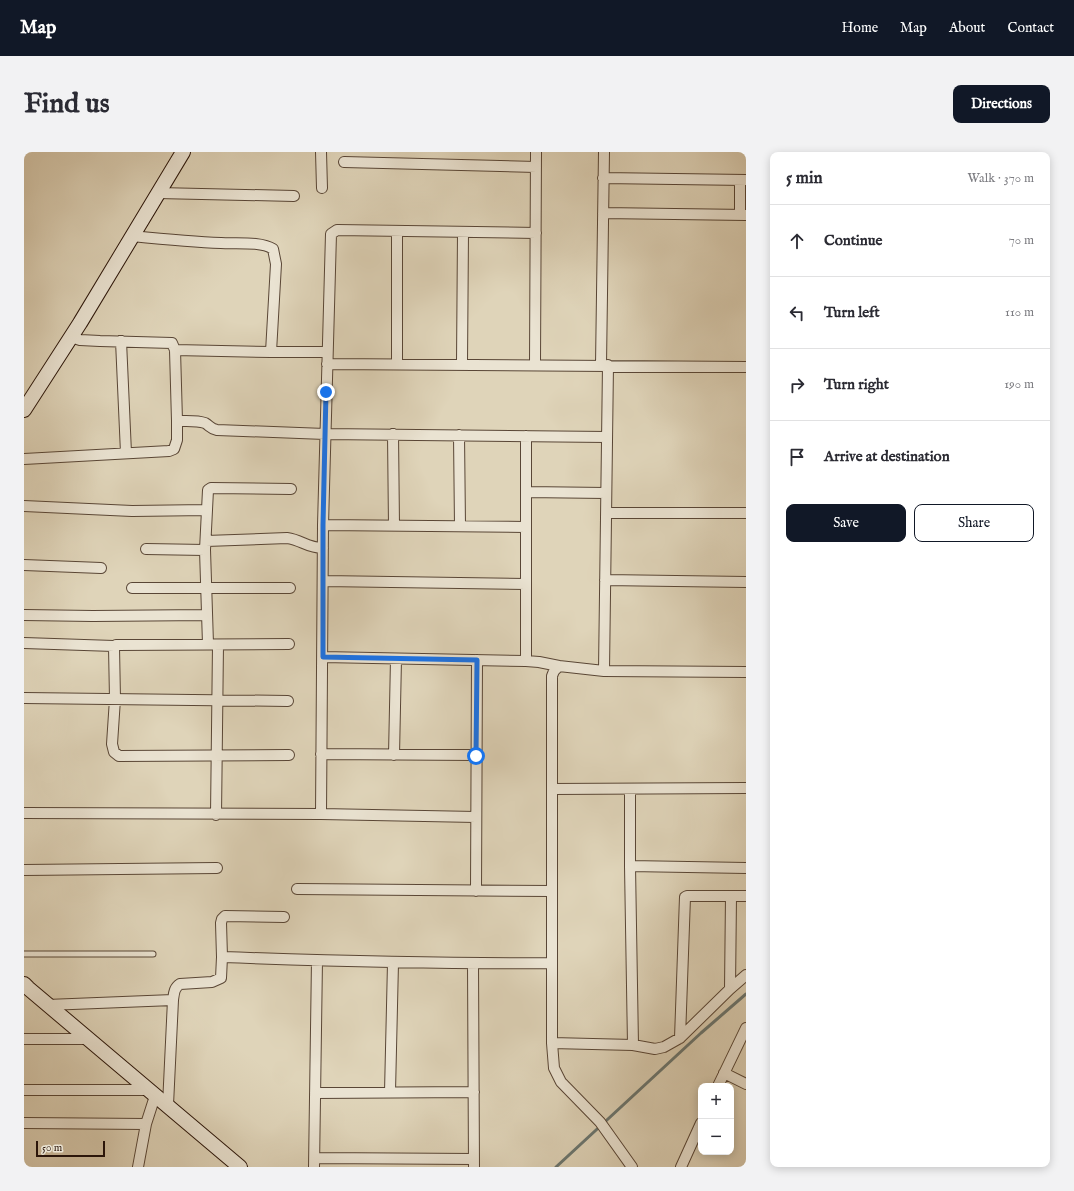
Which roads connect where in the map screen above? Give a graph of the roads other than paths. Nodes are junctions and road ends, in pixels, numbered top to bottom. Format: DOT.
graph roads {
  1 [pos="183,152"];
  2 [pos="321,152"];
  3 [pos="536,152"];
  4 [pos="604,152"];
  5 [pos="344,162"];
  6 [pos="536,167"];
  7 [pos="603,178"];
  8 [pos="743,180"];
  9 [pos="322,188"];
  10 [pos="158,193"];
  11 [pos="294,196"];
  12 [pos="603,212"];
  13 [pos="743,215"];
  14 [pos="397,231"];
  15 [pos="463,232"];
  16 [pos="536,233"];
  17 [pos="132,236"];
  18 [pos="71,338"];
  19 [pos="121,341"];
  20 [pos="175,350"];
  21 [pos="271,352"];
  22 [pos="327,352"];
  23 [pos="327,364"];
  24 [pos="397,364"];
  25 [pos="462,364"];
  26 [pos="534,364"];
  27 [pos="605,365"];
  28 [pos="746,367"];
  29 [pos="24,410"];
  30 [pos="177,421"];
  31 [pos="325,434"];
  32 [pos="393,434"];
  33 [pos="459,435"];
  34 [pos="526,436"];
  35 [pos="607,437"];
  36 [pos="126,453"];
  37 [pos="24,459"];
  38 [pos="291,489"];
  39 [pos="526,492"];
  40 [pos="606,493"];
  41 [pos="24,506"];
  42 [pos="207,510"];
  43 [pos="606,513"];
  44 [pos="746,513"];
  45 [pos="323,525"];
  46 [pos="394,526"];
  47 [pos="460,526"];
  48 [pos="526,527"];
  49 [pos="206,546"];
  50 [pos="146,548"];
  51 [pos="323,548"];
  52 [pos="24,566"];
  53 [pos="101,568"];
  54 [pos="605,580"];
  55 [pos="324,581"];
  56 [pos="746,582"];
  57 [pos="526,584"];
  58 [pos="132,588"];
  59 [pos="206,588"];
  60 [pos="290,588"];
  61 [pos="24,615"];
  62 [pos="207,615"];
  63 [pos="24,643"];
  64 [pos="289,644"];
  65 [pos="213,645"];
  66 [pos="114,646"];
  67 [pos="323,657"];
  68 [pos="396,659"];
  69 [pos="477,660"];
  70 [pos="526,661"];
  71 [pos="559,666"];
  72 [pos="604,671"];
  73 [pos="746,672"];
  74 [pos="24,698"];
  75 [pos="115,699"];
  76 [pos="218,700"];
  77 [pos="288,701"];
  78 [pos="216,754"];
  79 [pos="321,754"];
  80 [pos="289,755"];
  81 [pos="394,755"];
  82 [pos="476,756"];
  83 [pos="746,788"];
  84 [pos="552,789"];
  85 [pos="630,789"];
  86 [pos="24,813"];
  87 [pos="321,814"];
  88 [pos="216,815"];
  89 [pos="476,817"];
  90 [pos="630,866"];
  91 [pos="217,868"];
  92 [pos="746,868"];
  93 [pos="24,870"];
  94 [pos="297,889"];
  95 [pos="476,891"];
  96 [pos="552,891"];
  97 [pos="730,896"];
  98 [pos="746,896"];
  99 [pos="284,917"];
  100 [pos="24,954"];
  101 [pos="153,954"];
  102 [pos="222,957"];
  103 [pos="317,960"];
  104 [pos="393,963"];
  105 [pos="551,963"];
  106 [pos="474,964"];
  107 [pos="746,975"];
  108 [pos="24,984"];
  109 [pos="730,989"];
  110 [pos="173,1000"];
  111 [pos="47,1005"];
  112 [pos="746,1028"];
  113 [pos="680,1038"];
  114 [pos="24,1039"];
  115 [pos="88,1039"];
  116 [pos="552,1043"];
  117 [pos="633,1045"];
  118 [pos="724,1073"];
  119 [pos="719,1083"];
  120 [pos="746,1084"];
  121 [pos="24,1090"];
  122 [pos="390,1092"];
  123 [pos="474,1092"];
  124 [pos="151,1093"];
  125 [pos="315,1093"];
  126 [pos="168,1105"];
  127 [pos="24,1123"];
  128 [pos="146,1124"];
  129 [pos="698,1130"];
  130 [pos="314,1162"];
  131 [pos="474,1163"];
  132 [pos="138,1167"];
  133 [pos="240,1167"];
  134 [pos="632,1167"];
  135 [pos="681,1167"];
  1 -- 10 [label="street"];
  2 -- 9 [label="street"];
  3 -- 6 [label="street"];
  4 -- 7 [label="street"];
  5 -- 6 [label="street"];
  6 -- 16 [label="street"];
  7 -- 8 [label="street"];
  7 -- 12 [label="street"];
  8 -- 13 [label="street"];
  10 -- 11 [label="street"];
  10 -- 17 [label="street"];
  12 -- 13 [label="street"];
  12 -- 27 [label="street"];
  14 -- 15 [label="street"];
  14 -- 22 [label="street"];
  14 -- 24 [label="street"];
  15 -- 16 [label="street"];
  15 -- 25 [label="street"];
  16 -- 26 [label="street"];
  17 -- 18 [label="street"];
  17 -- 21 [label="street"];
  18 -- 19 [label="street"];
  18 -- 29 [label="street"];
  19 -- 20 [label="street"];
  19 -- 36 [label="street"];
  20 -- 21 [label="street"];
  20 -- 30 [label="street"];
  21 -- 22 [label="street"];
  22 -- 23 [label="street"];
  23 -- 24 [label="street"];
  23 -- 31 [label="street"];
  24 -- 25 [label="street"];
  25 -- 26 [label="street"];
  26 -- 27 [label="street"];
  27 -- 28 [label="street"];
  27 -- 35 [label="street"];
  30 -- 31 [label="street"];
  30 -- 36 [label="street"];
  31 -- 32 [label="street"];
  31 -- 45 [label="street"];
  32 -- 33 [label="street"];
  32 -- 46 [label="street"];
  33 -- 34 [label="street"];
  33 -- 47 [label="street"];
  34 -- 35 [label="street"];
  34 -- 39 [label="street"];
  35 -- 40 [label="street"];
  36 -- 37 [label="street"];
  38 -- 42 [label="street"];
  39 -- 40 [label="street"];
  39 -- 48 [label="street"];
  40 -- 43 [label="street"];
  41 -- 42 [label="street"];
  42 -- 49 [label="street"];
  43 -- 44 [label="street"];
  43 -- 54 [label="street"];
  45 -- 46 [label="street"];
  45 -- 51 [label="street"];
  46 -- 47 [label="street"];
  47 -- 48 [label="street"];
  48 -- 57 [label="street"];
  49 -- 50 [label="street"];
  49 -- 51 [label="street"];
  49 -- 59 [label="street"];
  51 -- 55 [label="street"];
  52 -- 53 [label="street"];
  54 -- 56 [label="street"];
  54 -- 72 [label="street"];
  55 -- 57 [label="street"];
  55 -- 67 [label="street"];
  57 -- 70 [label="street"];
  58 -- 59 [label="street"];
  59 -- 60 [label="street"];
  59 -- 62 [label="street"];
  61 -- 62 [label="street"];
  62 -- 65 [label="street"];
  63 -- 66 [label="street"];
  64 -- 65 [label="street"];
  65 -- 66 [label="street"];
  65 -- 76 [label="street"];
  66 -- 75 [label="street"];
  67 -- 68 [label="street"];
  67 -- 79 [label="street"];
  68 -- 69 [label="street"];
  68 -- 81 [label="street"];
  69 -- 70 [label="street"];
  69 -- 82 [label="street"];
  70 -- 71 [label="street"];
  71 -- 72 [label="street"];
  71 -- 84 [label="street"];
  72 -- 73 [label="street"];
  74 -- 75 [label="street"];
  75 -- 76 [label="street"];
  75 -- 78 [label="street"];
  76 -- 77 [label="street"];
  76 -- 78 [label="street"];
  78 -- 80 [label="street"];
  78 -- 88 [label="street"];
  79 -- 81 [label="street"];
  79 -- 87 [label="street"];
  81 -- 82 [label="street"];
  82 -- 89 [label="street"];
  83 -- 85 [label="street"];
  84 -- 85 [label="street"];
  84 -- 96 [label="street"];
  85 -- 90 [label="street"];
  86 -- 88 [label="street"];
  87 -- 88 [label="street"];
  87 -- 89 [label="street"];
  89 -- 95 [label="street"];
  90 -- 92 [label="street"];
  90 -- 117 [label="street"];
  91 -- 93 [label="street"];
  94 -- 95 [label="street"];
  95 -- 96 [label="street"];
  96 -- 105 [label="street"];
  97 -- 98 [label="street"];
  97 -- 109 [label="street"];
  97 -- 113 [label="street"];
  99 -- 102 [label="street"];
  100 -- 101 [label="lane"];
  102 -- 103 [label="street"];
  102 -- 110 [label="street"];
  103 -- 104 [label="street"];
  103 -- 125 [label="street"];
  104 -- 106 [label="street"];
  104 -- 122 [label="street"];
  105 -- 106 [label="street"];
  105 -- 116 [label="street"];
  106 -- 123 [label="street"];
  107 -- 109 [label="street"];
  108 -- 111 [label="street"];
  109 -- 113 [label="street"];
  110 -- 111 [label="street"];
  110 -- 126 [label="street"];
  111 -- 115 [label="street"];
  112 -- 118 [label="street"];
  113 -- 117 [label="street"];
  114 -- 115 [label="street"];
  115 -- 124 [label="street"];
  116 -- 117 [label="street"];
  116 -- 134 [label="street"];
  118 -- 119 [label="street"];
  118 -- 120 [label="street"];
  121 -- 124 [label="street"];
  122 -- 123 [label="street"];
  122 -- 125 [label="street"];
  123 -- 131 [label="street"];
  124 -- 126 [label="street"];
  124 -- 128 [label="street"];
  125 -- 130 [label="street"];
  126 -- 133 [label="street"];
  127 -- 128 [label="street"];
  128 -- 132 [label="street"];
  129 -- 135 [label="street"];
  130 -- 131 [label="street"];
}
